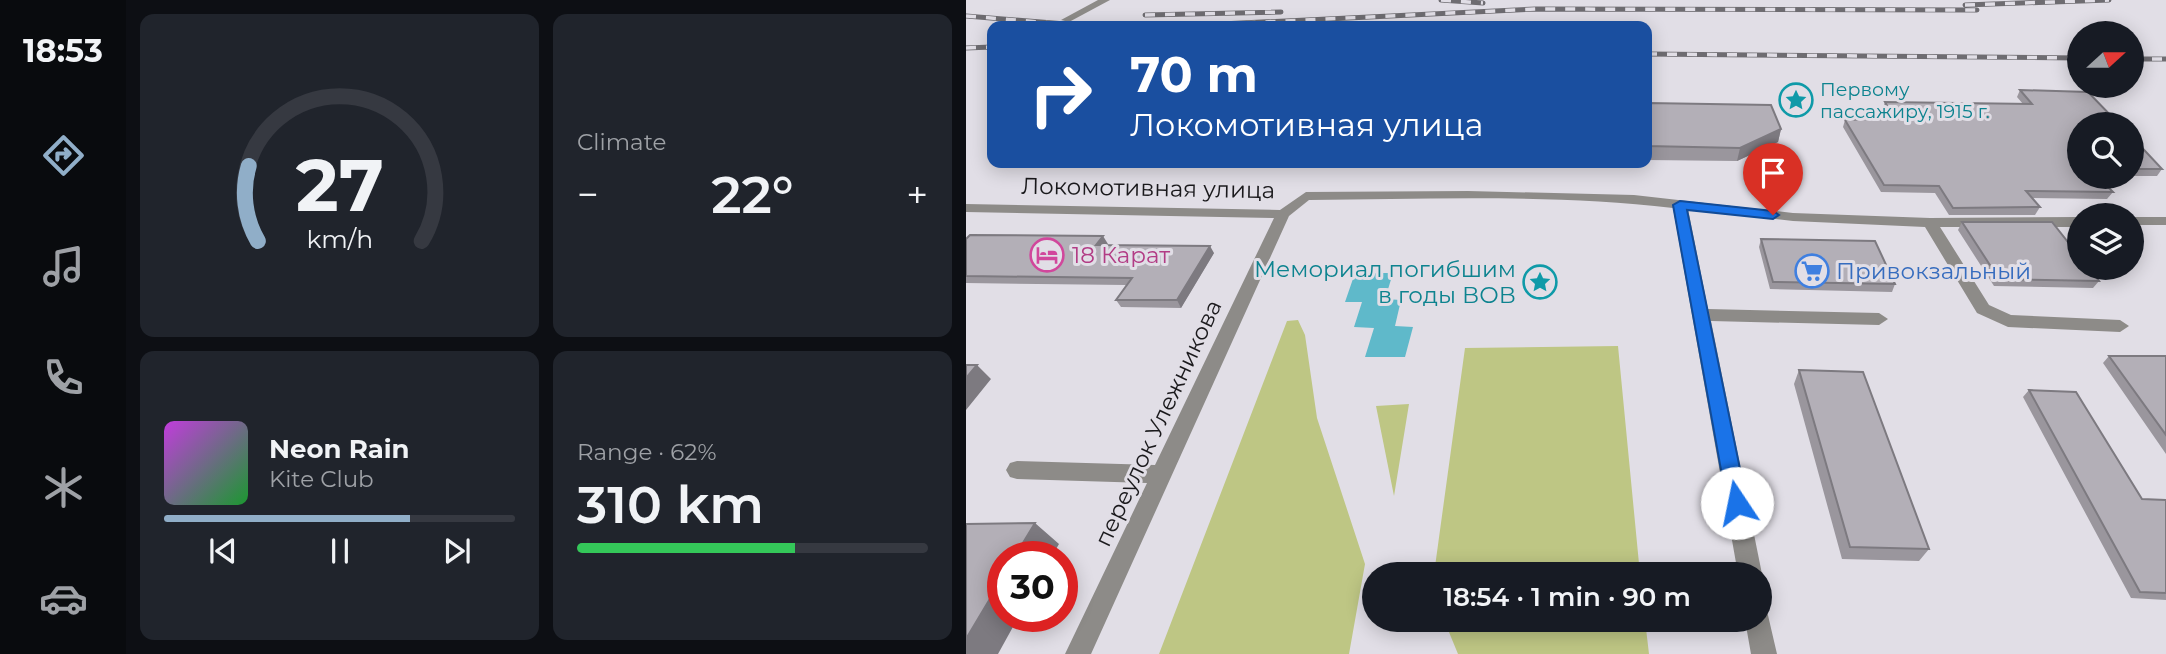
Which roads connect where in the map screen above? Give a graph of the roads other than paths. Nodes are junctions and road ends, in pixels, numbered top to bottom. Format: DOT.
graph roads {
  1 [pos="1105,0"];
  2 [pos="1066,20"];
  3 [pos="1680,205"];
  4 [pos="966,208"];
  5 [pos="1283,214"];
  6 [pos="2166,221"];
  7 [pos="2067,222"];
  8 [pos="2144,222"];
  9 [pos="1930,223"];
  10 [pos="1700,315"];
  11 [pos="1879,319"];
  12 [pos="2120,326"];
  13 [pos="1017,470"];
  14 [pos="1161,474"];
  15 [pos="1748,562"];
  16 [pos="1760,632"];
  17 [pos="1078,654"];
  18 [pos="1765,654"];
  1 -- 2 [label="street"];
  3 -- 5 [label="street, Локомотивная улица"];
  3 -- 9 [label="street, Локомотивная улица"];
  3 -- 10 [label="street"];
  4 -- 5 [label="street, Локомотивная улица"];
  5 -- 14 [label="street, переулок Улежникова"];
  6 -- 8 [label="street"];
  7 -- 9 [label="street, Локомотивная улица"];
  9 -- 12 [label="street"];
  10 -- 11 [label="street"];
  10 -- 15 [label="street"];
  13 -- 14 [label="street"];
  14 -- 17 [label="street, переулок Улежникова"];
  16 -- 18 [label="street"];
}
